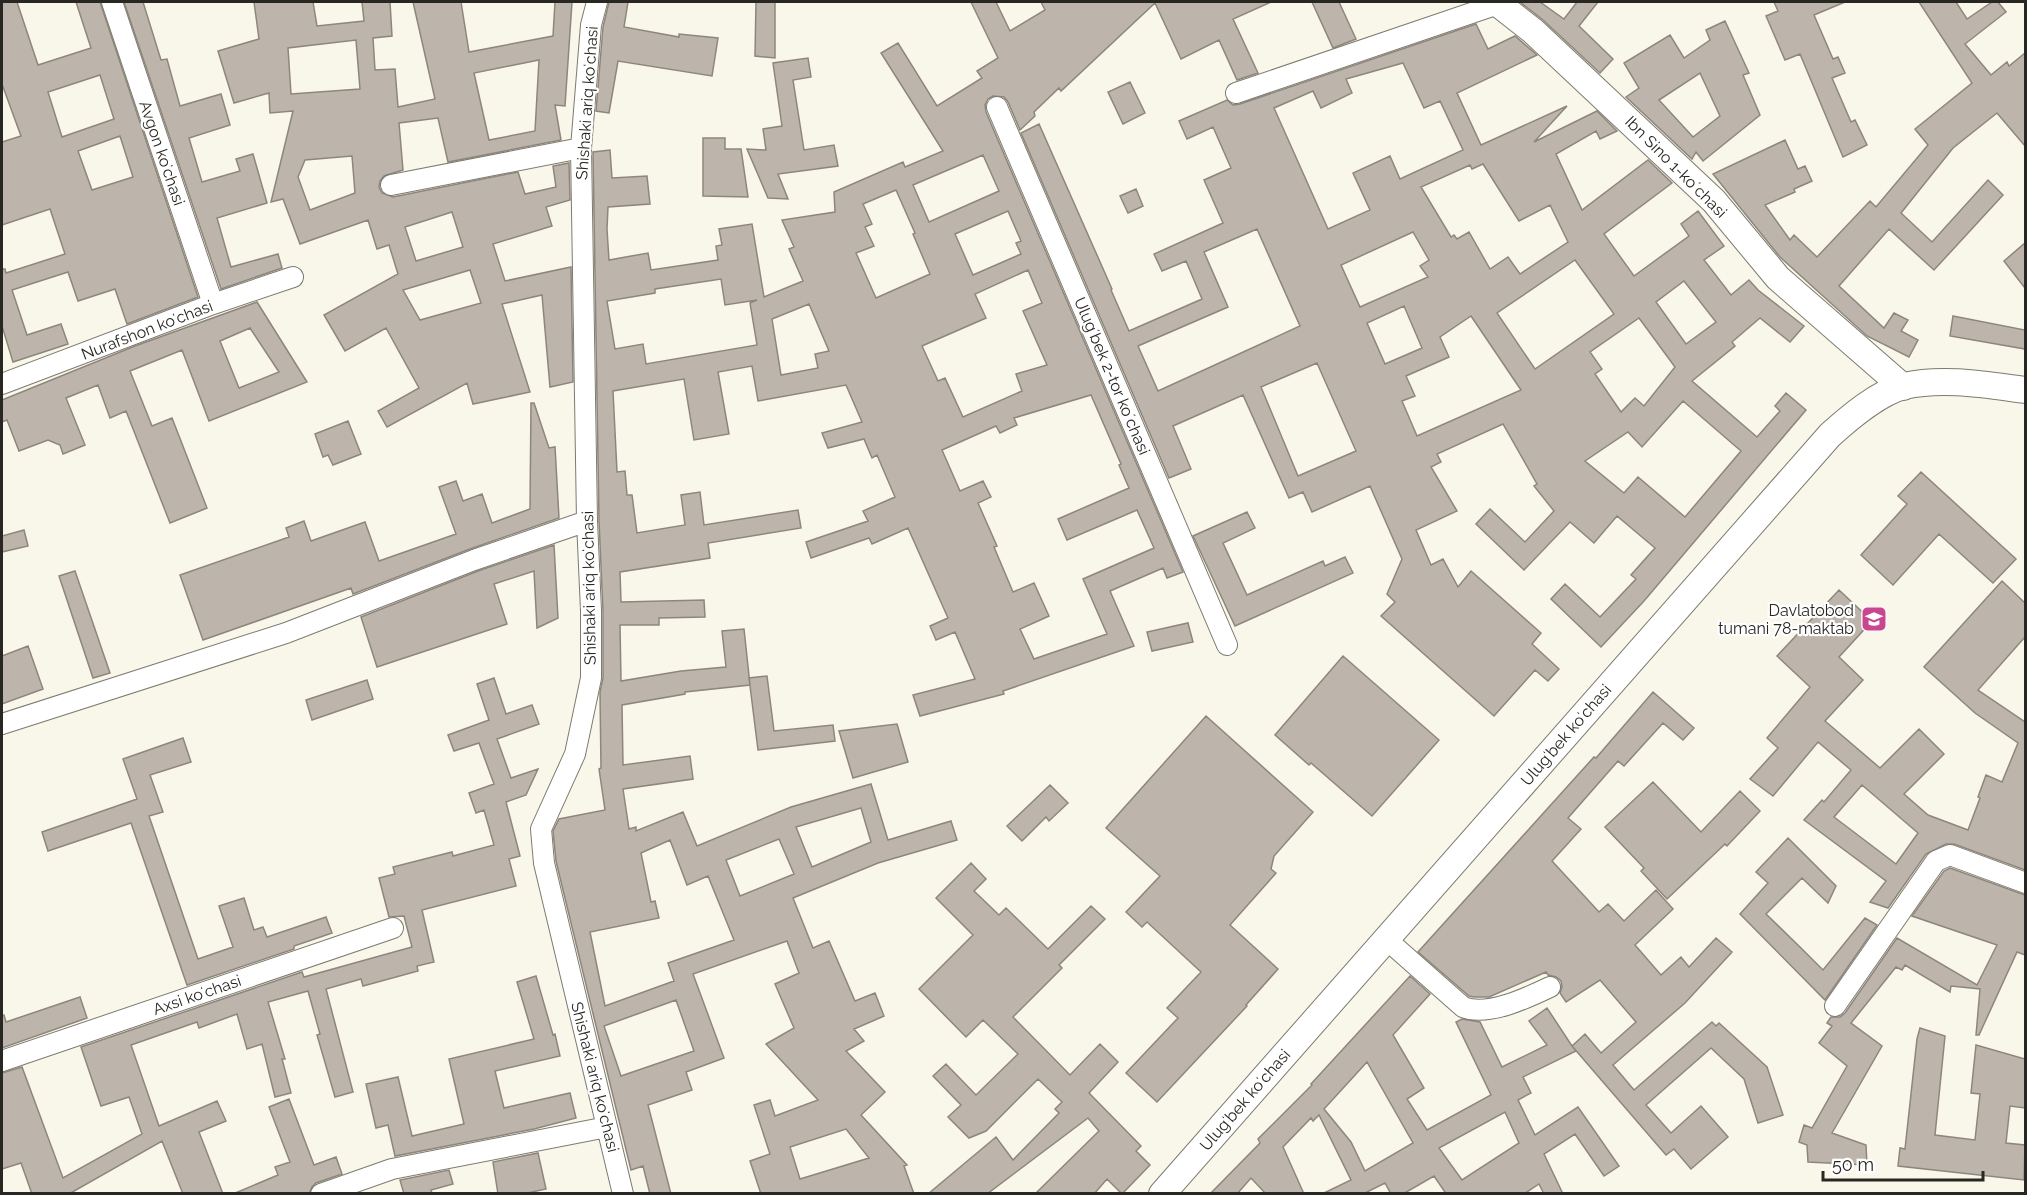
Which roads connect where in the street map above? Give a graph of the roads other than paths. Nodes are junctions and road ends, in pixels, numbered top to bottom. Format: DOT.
graph roads {
  1 [pos="112,2"];
  2 [pos="597,2"];
  3 [pos="1497,3"];
  4 [pos="1236,93"];
  5 [pos="997,107"];
  6 [pos="581,148"];
  7 [pos="391,185"];
  8 [pos="293,277"];
  9 [pos="213,304"];
  10 [pos="3,379"];
  11 [pos="1903,387"];
  12 [pos="2025,390"];
  13 [pos="587,521"];
  14 [pos="1227,645"];
  15 [pos="2,724"];
  16 [pos="2025,883"];
  17 [pos="393,928"];
  18 [pos="1386,939"];
  19 [pos="1550,987"];
  20 [pos="1835,1006"];
  21 [pos="2,1061"];
  22 [pos="607,1127"];
  23 [pos="1169,1190"];
  24 [pos="321,1194"];
  25 [pos="623,1194"];
  1 -- 9 [label="street, Avgon koʻchasi"];
  2 -- 6 [label="street, Shishaki ariq koʻchasi"];
  3 -- 4 [label="street"];
  3 -- 11 [label="street, Ibn Sino 1-koʼchasi"];
  5 -- 14 [label="street, Ulugʼbek 2-tor koʼchasi"];
  6 -- 7 [label="street"];
  6 -- 13 [label="street, Shishaki ariq koʻchasi"];
  8 -- 9 [label="street, Nurafshon koʻchasi"];
  9 -- 10 [label="street, Nurafshon koʻchasi"];
  11 -- 12 [label="street, Ulugʻbek koʻchasi"];
  11 -- 18 [label="street, Ulugʻbek koʻchasi"];
  13 -- 15 [label="street"];
  13 -- 22 [label="street, Shishaki ariq koʻchasi"];
  16 -- 20 [label="street"];
  17 -- 21 [label="street, Axsi koʻchasi"];
  18 -- 19 [label="street"];
  18 -- 23 [label="street, Ulugʻbek koʻchasi"];
  22 -- 24 [label="street"];
  22 -- 25 [label="street, Shishaki ariq koʻchasi"];
}
